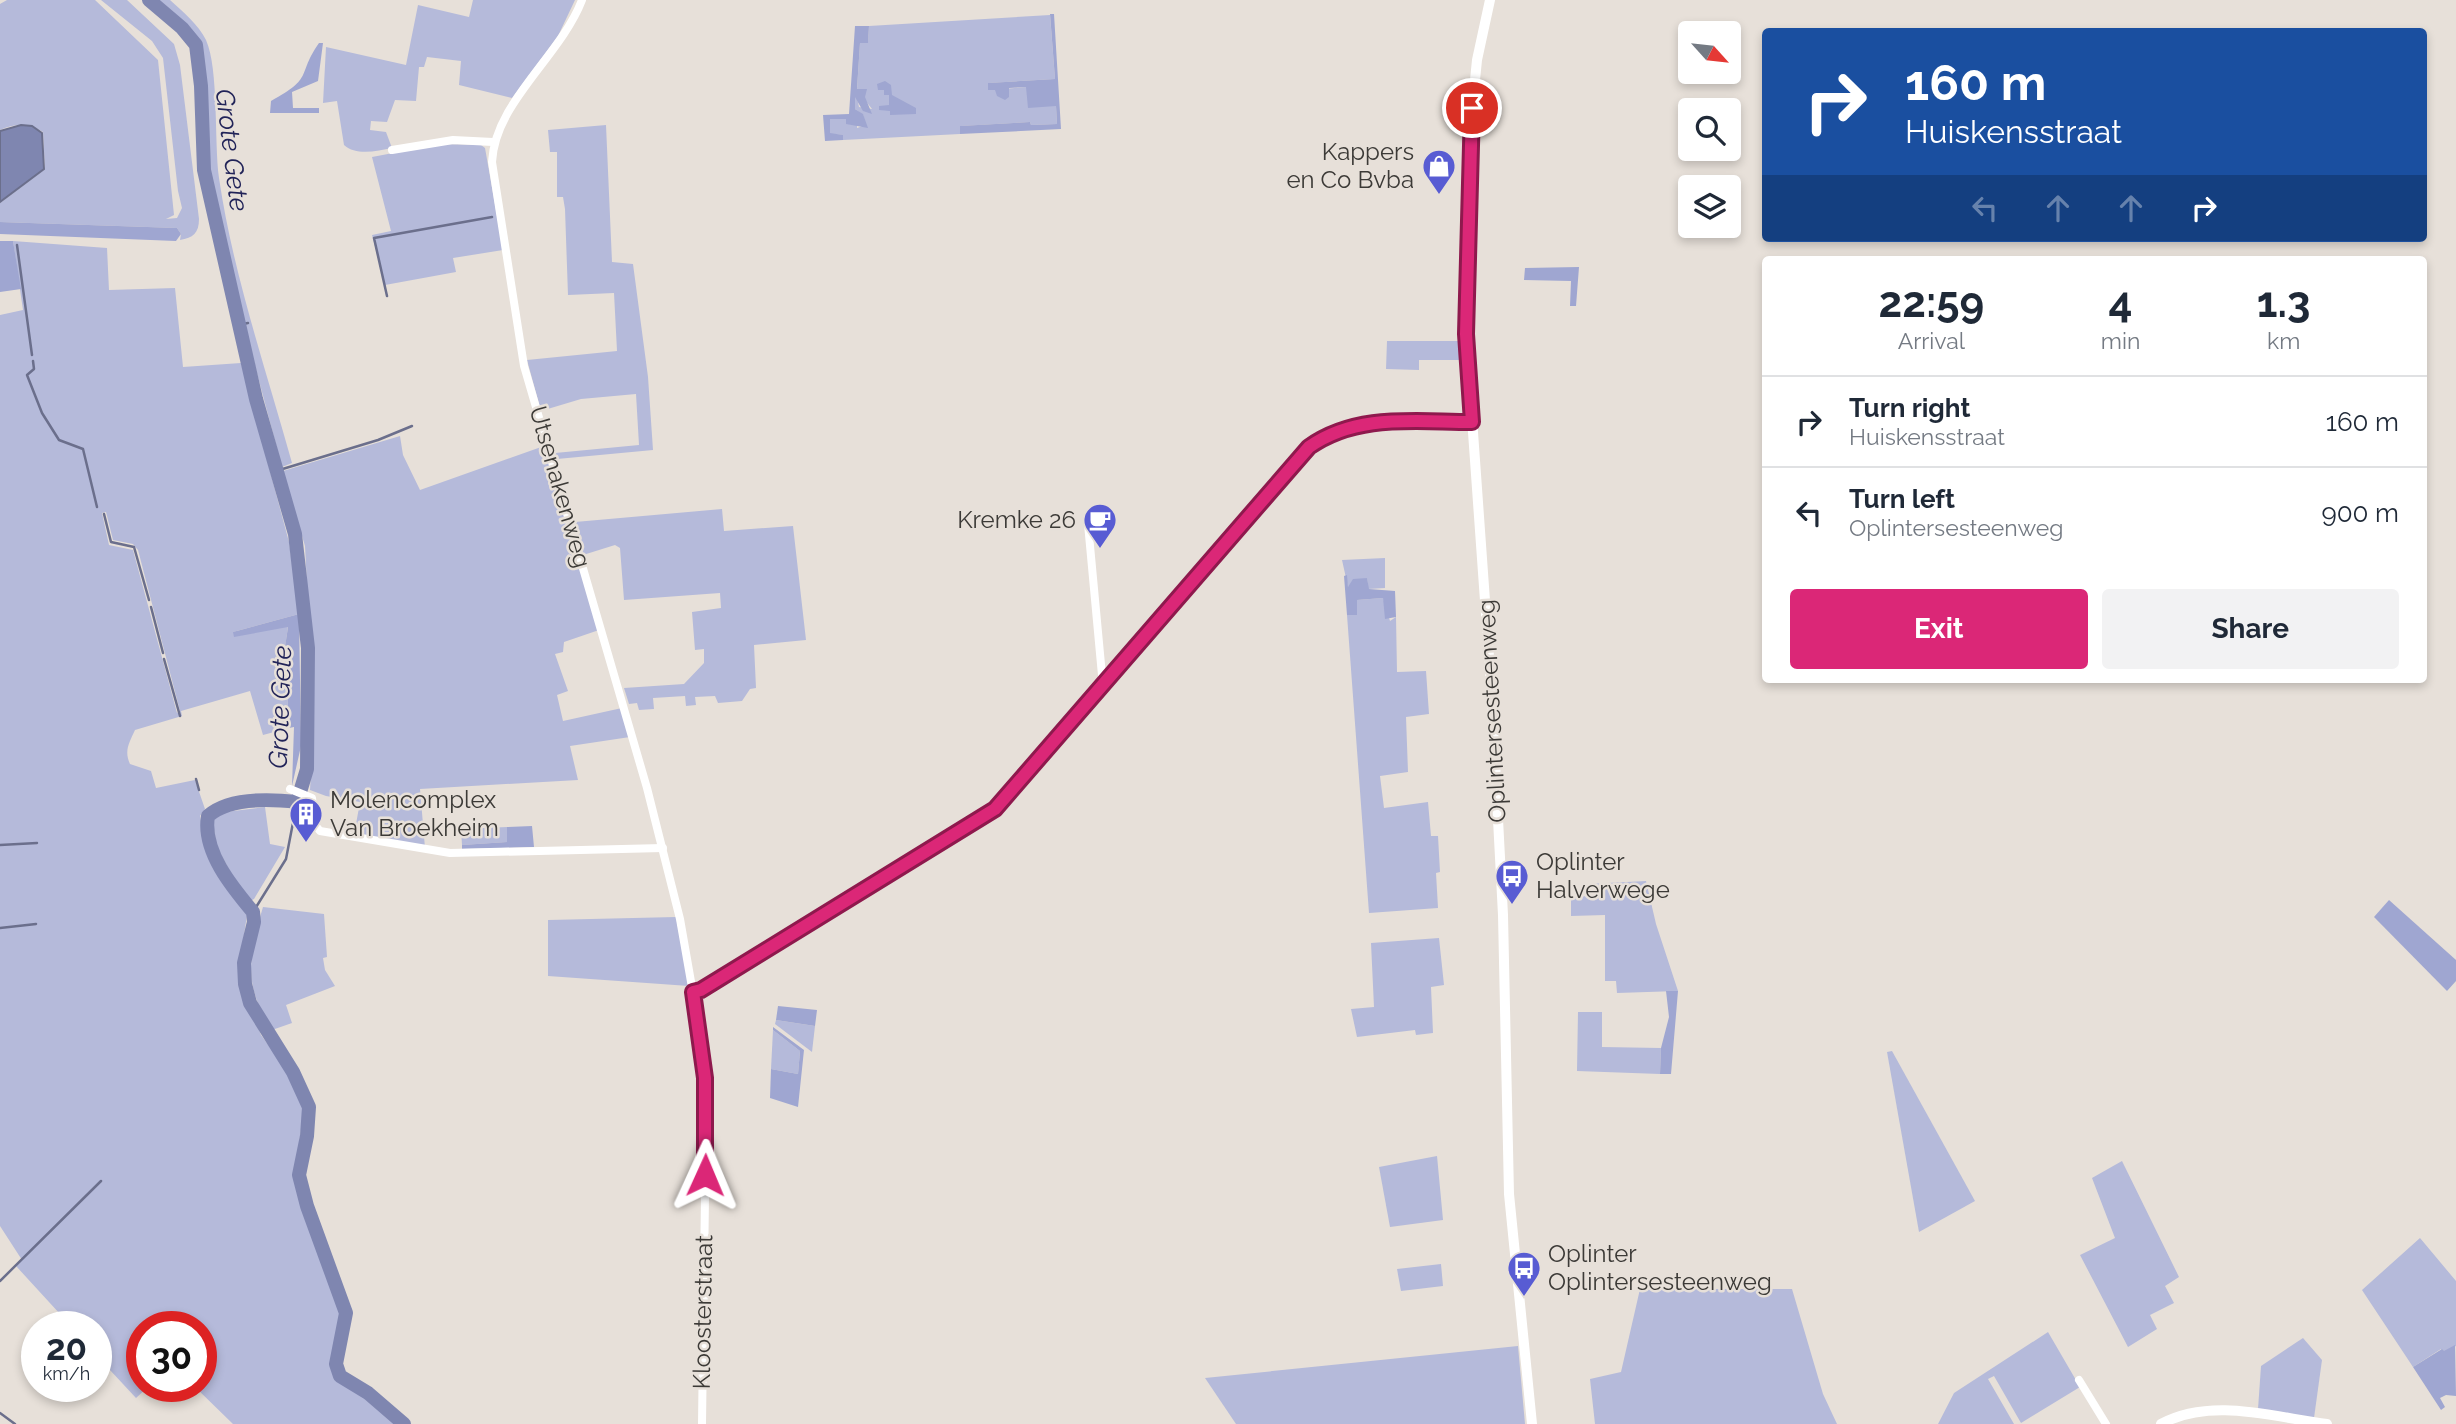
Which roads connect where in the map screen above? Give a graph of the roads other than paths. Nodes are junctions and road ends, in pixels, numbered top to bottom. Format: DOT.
graph roads {
  1 [pos="582,0"];
  2 [pos="1490,0"];
  3 [pos="493,142"];
  4 [pos="392,150"];
  5 [pos="1472,422"];
  6 [pos="1088,524"];
  7 [pos="1103,686"];
  8 [pos="290,789"];
  9 [pos="663,848"];
  10 [pos="693,992"];
  11 [pos="2079,1380"];
  12 [pos="702,1424"];
  13 [pos="1531,1424"];
  14 [pos="2106,1424"];
  15 [pos="2161,1424"];
  16 [pos="2327,1424"];
  1 -- 3 [label="street, Utsenakenweg"];
  2 -- 5 [label="street, Oplintersesteenweg"];
  3 -- 4 [label="street"];
  3 -- 9 [label="street, Utsenakenweg"];
  5 -- 7 [label="street"];
  5 -- 13 [label="street, Oplintersesteenweg"];
  6 -- 7 [label="street"];
  7 -- 10 [label="street"];
  8 -- 9 [label="street"];
  9 -- 10 [label="street, Utsenakenweg"];
  10 -- 12 [label="street, Kloosterstraat"];
  11 -- 14 [label="street"];
  15 -- 16 [label="street"];
}
